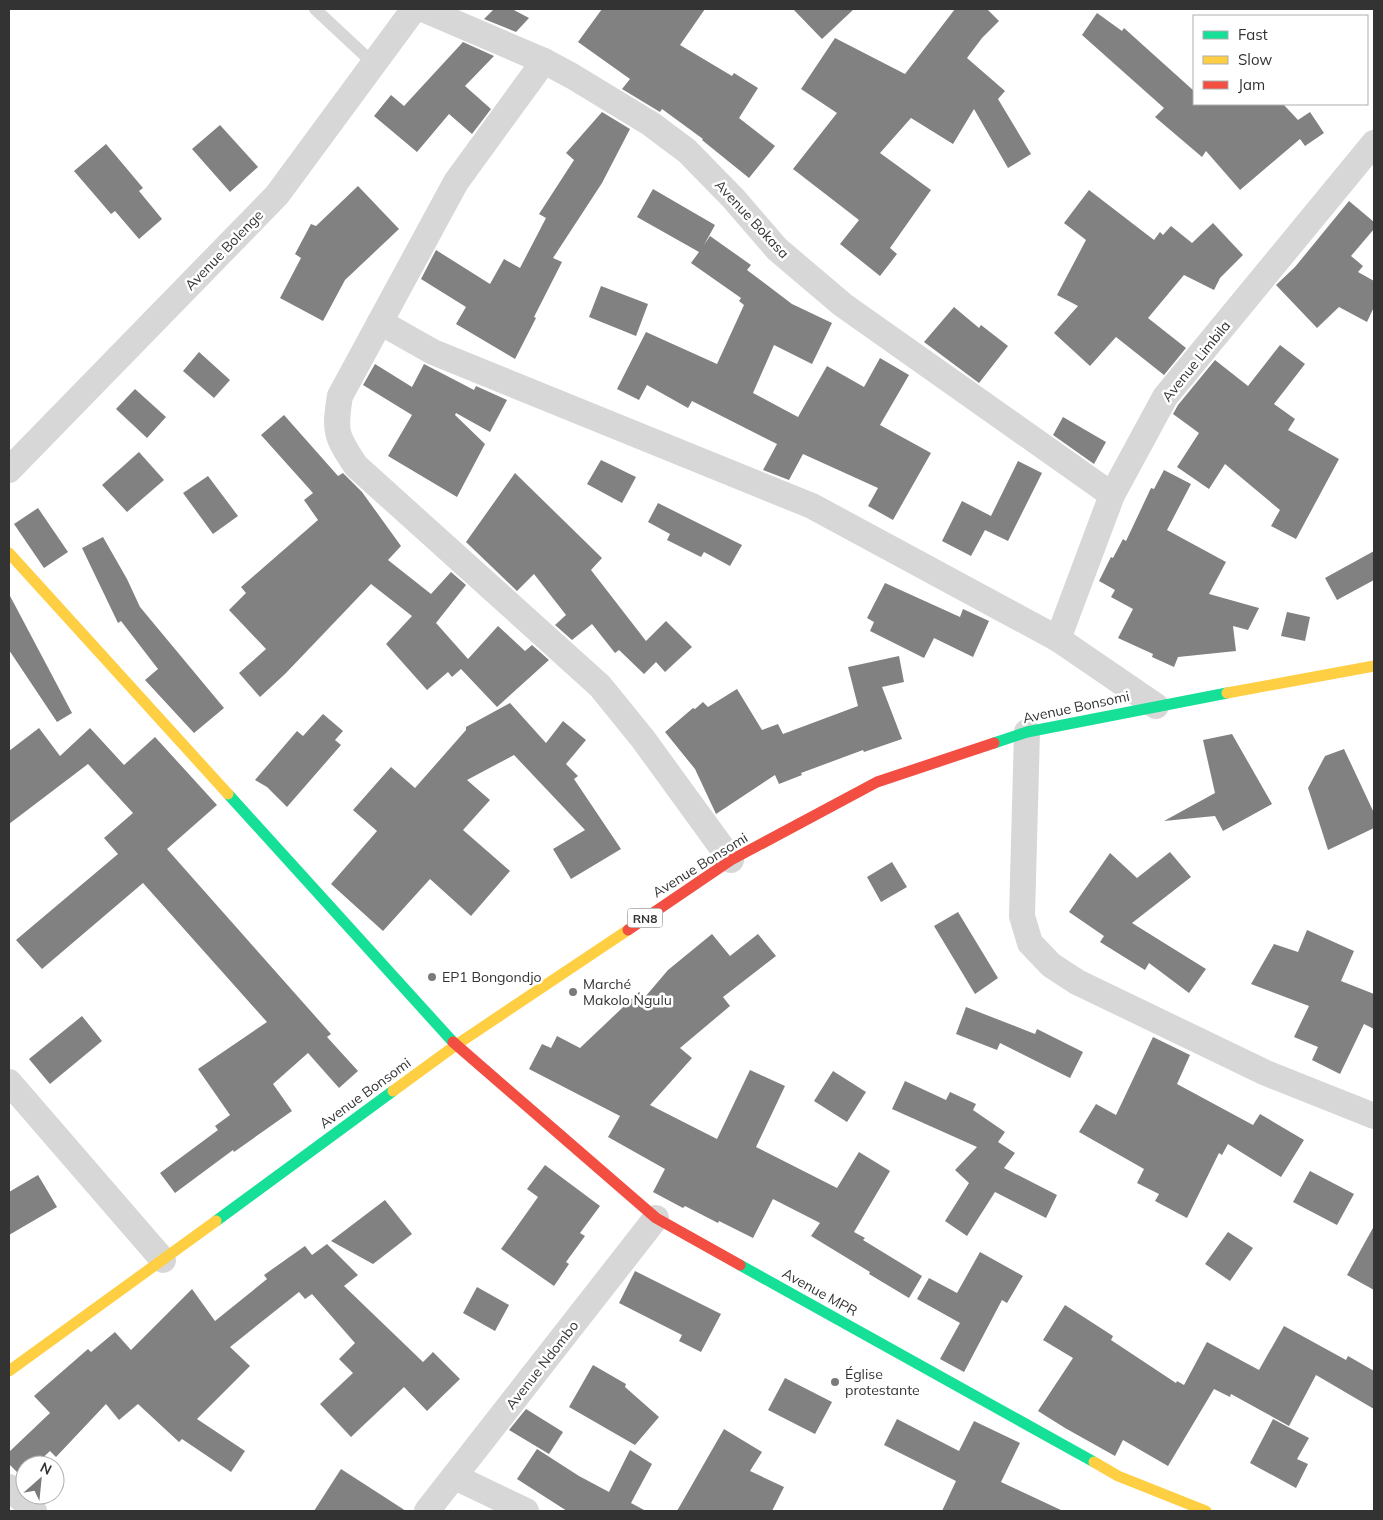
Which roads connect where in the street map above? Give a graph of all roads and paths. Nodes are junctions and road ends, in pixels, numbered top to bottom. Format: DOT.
graph roads {
  1 [pos="315,9"];
  2 [pos="414,9"];
  3 [pos="424,9"];
  4 [pos="544,62"];
  5 [pos="372,63"];
  6 [pos="1374,143"];
  7 [pos="380,322"];
  8 [pos="9,470"];
  9 [pos="1112,495"];
  10 [pos="9,553"];
  11 [pos="1058,639"];
  12 [pos="1374,666"];
  13 [pos="1156,706"];
  14 [pos="1026,732"];
  15 [pos="731,860"];
  16 [pos="456,1045"];
  17 [pos="9,1082"];
  18 [pos="1374,1116"];
  19 [pos="656,1218"];
  20 [pos="163,1260"];
  21 [pos="9,1371"];
  22 [pos="455,1477"];
  23 [pos="9,1487"];
  24 [pos="34,1511"];
  25 [pos="427,1511"];
  26 [pos="526,1511"];
  27 [pos="1206,1511"];
  1 -- 5 [label="lane"];
  2 -- 5 [label="street, Avenue Bolenge"];
  3 -- 4 [label="street, Avenue Bokasa"];
  4 -- 7 [label="street"];
  4 -- 9 [label="street, Avenue Bokasa"];
  5 -- 8 [label="street, Avenue Bolenge"];
  6 -- 9 [label="street, Avenue Limbila"];
  7 -- 11 [label="street"];
  7 -- 15 [label="street"];
  9 -- 11 [label="street, Avenue Limbila"];
  10 -- 16 [label="main road, Avenue MPR"];
  11 -- 13 [label="street"];
  12 -- 13 [label="main road, Avenue Bonsomi / RN8"];
  13 -- 14 [label="main road, Avenue Bonsomi / RN8"];
  14 -- 15 [label="main road, Avenue Bonsomi / RN8"];
  14 -- 18 [label="street"];
  15 -- 16 [label="main road, Avenue Bonsomi / RN8"];
  16 -- 19 [label="main road, Avenue MPR"];
  16 -- 20 [label="main road, Avenue Bonsomi / RN8"];
  17 -- 20 [label="street"];
  19 -- 22 [label="street, Avenue Ndombo"];
  19 -- 27 [label="main road, Avenue MPR"];
  20 -- 21 [label="main road, Avenue Bonsomi / RN8"];
  22 -- 25 [label="street, Avenue Ndombo"];
  22 -- 26 [label="street"];
  23 -- 24 [label="street"];
}
